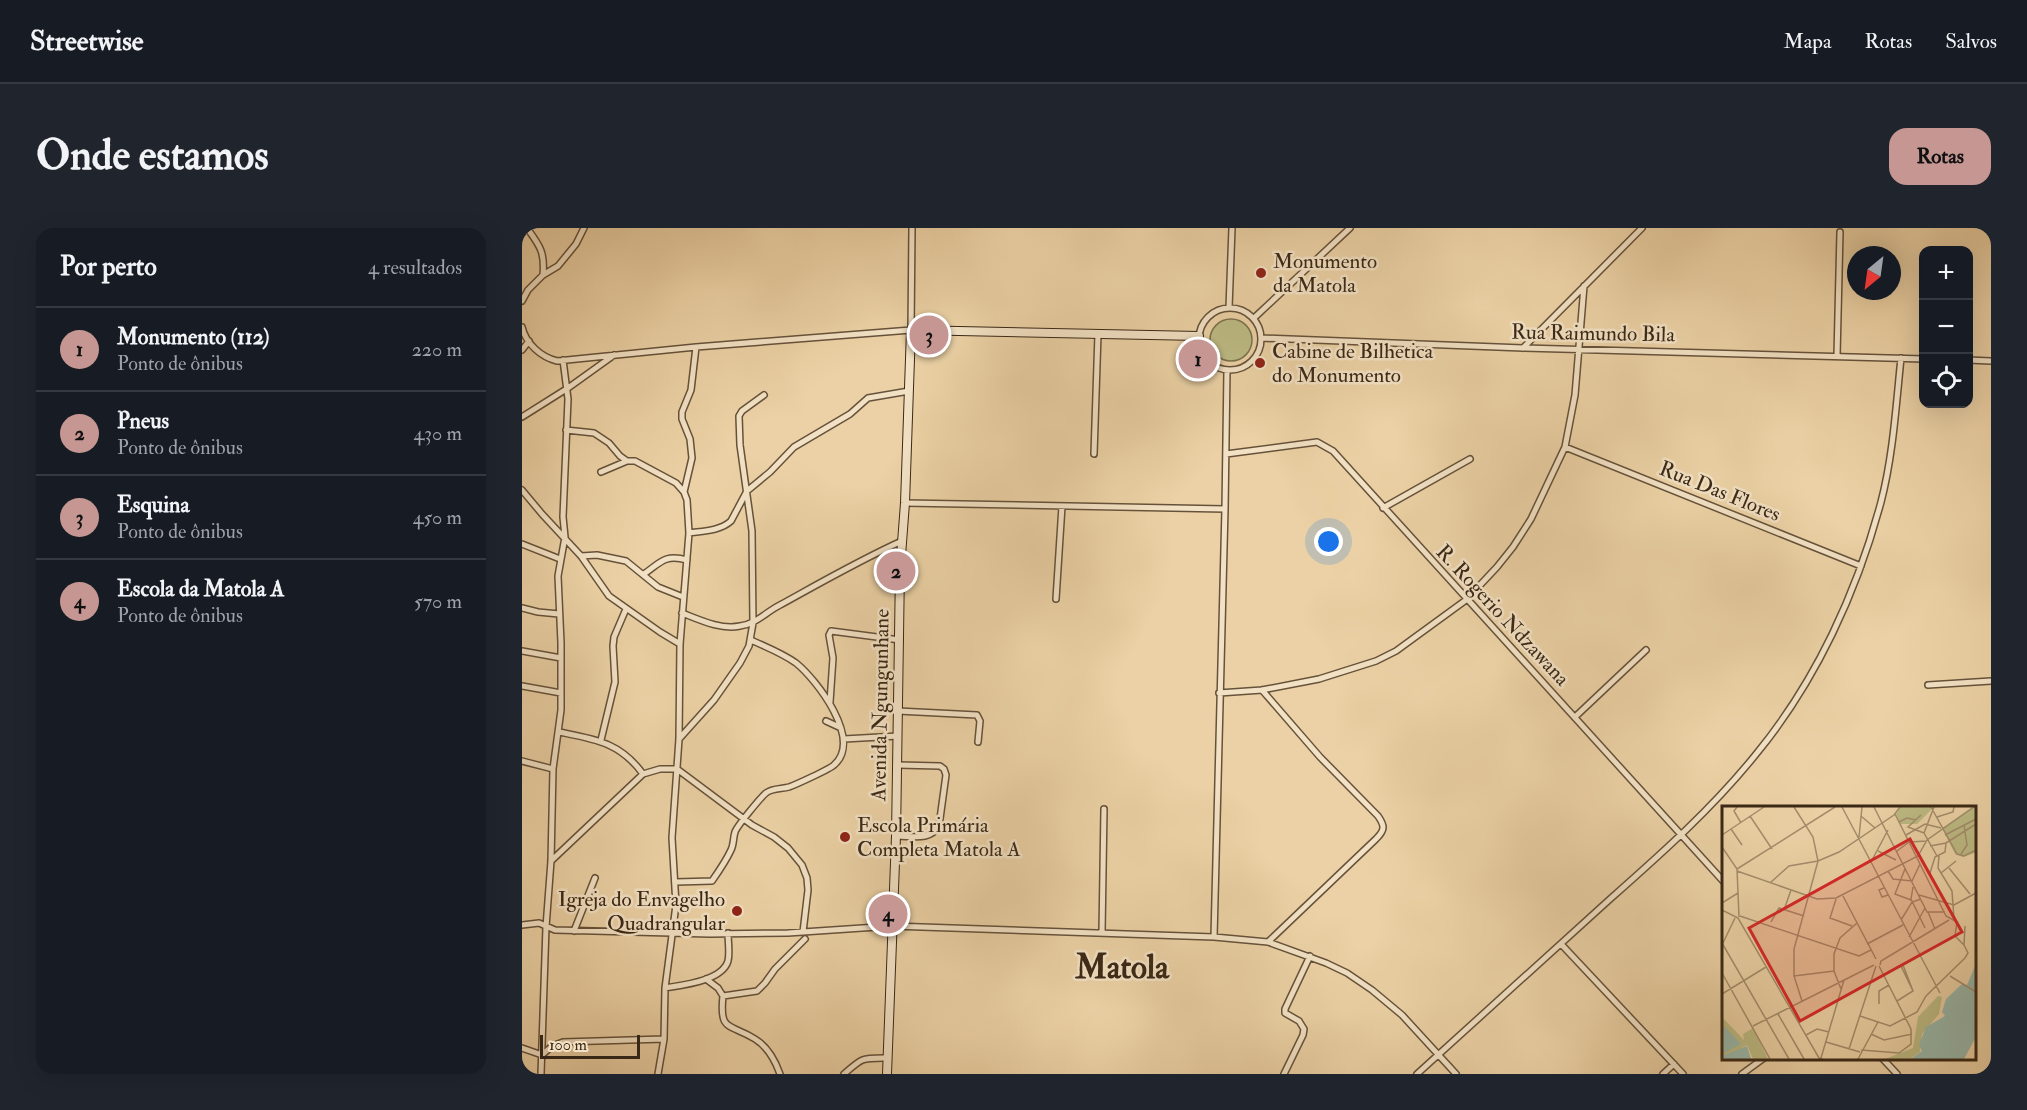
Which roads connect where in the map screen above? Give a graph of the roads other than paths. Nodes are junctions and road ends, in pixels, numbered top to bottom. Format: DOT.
graph roads {
  1 [pos="527,228"];
  2 [pos="584,228"];
  3 [pos="912,228"];
  4 [pos="1232,228"];
  5 [pos="1350,228"];
  6 [pos="1642,228"];
  7 [pos="1840,232"];
  8 [pos="543,275"];
  9 [pos="1584,286"];
  10 [pos="522,301"];
  11 [pos="1229,308"];
  12 [pos="1254,318"];
  13 [pos="522,327"];
  14 [pos="911,330"];
  15 [pos="1098,334"];
  16 [pos="1199,336"];
  17 [pos="1262,338"];
  18 [pos="529,341"];
  19 [pos="696,347"];
  20 [pos="1523,348"];
  21 [pos="1580,349"];
  22 [pos="522,351"];
  23 [pos="615,354"];
  24 [pos="1837,356"];
  25 [pos="1901,358"];
  26 [pos="1919,359"];
  27 [pos="563,360"];
  28 [pos="1973,360"];
  29 [pos="1991,361"];
  30 [pos="1227,370"];
  31 [pos="568,388"];
  32 [pos="909,391"];
  33 [pos="764,395"];
  34 [pos="522,417"];
  35 [pos="567,430"];
  36 [pos="1565,447"];
  37 [pos="1094,454"];
  38 [pos="1226,454"];
  39 [pos="1470,459"];
  40 [pos="627,461"];
  41 [pos="601,472"];
  42 [pos="522,490"];
  43 [pos="747,491"];
  44 [pos="684,492"];
  45 [pos="905,503"];
  46 [pos="1062,506"];
  47 [pos="1383,508"];
  48 [pos="1226,509"];
  49 [pos="689,533"];
  50 [pos="565,537"];
  51 [pos="902,541"];
  52 [pos="522,544"];
  53 [pos="581,556"];
  54 [pos="561,559"];
  55 [pos="687,560"];
  56 [pos="1861,566"];
  57 [pos="644,574"];
  58 [pos="683,597"];
  59 [pos="1056,599"];
  60 [pos="1466,600"];
  61 [pos="522,608"];
  62 [pos="626,609"];
  63 [pos="559,614"];
  64 [pos="682,614"];
  65 [pos="753,623"];
  66 [pos="751,640"];
  67 [pos="900,640"];
  68 [pos="680,644"];
  69 [pos="1646,650"];
  70 [pos="522,651"];
  71 [pos="561,658"];
  72 [pos="1991,681"];
  73 [pos="1928,685"];
  74 [pos="522,686"];
  75 [pos="1262,690"];
  76 [pos="561,693"];
  77 [pos="1219,693"];
  78 [pos="830,702"];
  79 [pos="898,711"];
  80 [pos="1575,717"];
  81 [pos="826,722"];
  82 [pos="839,727"];
  83 [pos="559,732"];
  84 [pos="898,736"];
  85 [pos="680,739"];
  86 [pos="844,739"];
  87 [pos="601,740"];
  88 [pos="978,742"];
  89 [pos="522,761"];
  90 [pos="897,765"];
  91 [pos="553,769"];
  92 [pos="677,769"];
  93 [pos="643,774"];
  94 [pos="1104,809"];
  95 [pos="745,819"];
  96 [pos="1682,835"];
  97 [pos="896,836"];
  98 [pos="551,861"];
  99 [pos="595,878"];
  100 [pos="1722,880"];
  101 [pos="676,882"];
  102 [pos="522,925"];
  103 [pos="892,926"];
  104 [pos="546,927"];
  105 [pos="574,931"];
  106 [pos="672,932"];
  107 [pos="803,932"];
  108 [pos="1102,932"];
  109 [pos="728,933"];
  110 [pos="1214,936"];
  111 [pos="805,939"];
  112 [pos="1268,942"];
  113 [pos="1561,944"];
  114 [pos="1311,956"];
  115 [pos="706,979"];
  116 [pos="665,988"];
  117 [pos="723,996"];
  118 [pos="664,1039"];
  119 [pos="522,1048"];
  120 [pos="1439,1054"];
  121 [pos="542,1055"];
  122 [pos="888,1058"];
  123 [pos="1763,1059"];
  124 [pos="1883,1059"];
  125 [pos="1674,1064"];
  126 [pos="541,1074"];
  127 [pos="657,1074"];
  128 [pos="780,1074"];
  129 [pos="844,1074"];
  130 [pos="887,1074"];
  131 [pos="1284,1074"];
  132 [pos="1417,1074"];
  133 [pos="1456,1074"];
  134 [pos="1663,1074"];
  135 [pos="1683,1074"];
  136 [pos="1742,1074"];
  137 [pos="1897,1074"];
  1 -- 8 [label="street"];
  2 -- 8 [label="street"];
  3 -- 14 [label="street"];
  4 -- 11 [label="street"];
  5 -- 12 [label="street"];
  6 -- 9 [label="street"];
  7 -- 24 [label="street"];
  8 -- 10 [label="street"];
  9 -- 20 [label="street"];
  9 -- 21 [label="street"];
  11 -- 12 [label="street"];
  11 -- 16 [label="street"];
  12 -- 17 [label="street"];
  13 -- 18 [label="street"];
  14 -- 15 [label="street"];
  14 -- 19 [label="street"];
  14 -- 32 [label="street, Avenida Ngungunhane"];
  15 -- 16 [label="street"];
  15 -- 37 [label="street"];
  16 -- 30 [label="street"];
  17 -- 20 [label="street, Rua Raimundo Bila"];
  17 -- 30 [label="street"];
  18 -- 22 [label="street"];
  18 -- 27 [label="street"];
  19 -- 23 [label="street"];
  19 -- 44 [label="street"];
  20 -- 21 [label="street, Rua Raimundo Bila"];
  21 -- 24 [label="street, Rua Raimundo Bila"];
  21 -- 36 [label="street"];
  23 -- 27 [label="street"];
  23 -- 31 [label="street"];
  24 -- 25 [label="street, Rua Raimundo Bila"];
  25 -- 26 [label="street, Rua Raimundo Bila"];
  25 -- 56 [label="street"];
  27 -- 31 [label="street"];
  28 -- 29 [label="street"];
  30 -- 38 [label="street"];
  31 -- 34 [label="street"];
  31 -- 35 [label="street"];
  32 -- 43 [label="street"];
  32 -- 45 [label="street, Avenida Ngungunhane"];
  33 -- 43 [label="street"];
  35 -- 40 [label="street"];
  35 -- 50 [label="street"];
  36 -- 56 [label="street, Rua Das Flores"];
  36 -- 60 [label="street"];
  38 -- 47 [label="street, R. Rogerio Ndzawana"];
  38 -- 48 [label="street"];
  39 -- 47 [label="street"];
  40 -- 41 [label="street"];
  40 -- 44 [label="street"];
  42 -- 50 [label="street"];
  43 -- 49 [label="street"];
  43 -- 65 [label="street"];
  44 -- 49 [label="street"];
  45 -- 46 [label="street"];
  45 -- 51 [label="street, Avenida Ngungunhane"];
  46 -- 48 [label="street"];
  46 -- 59 [label="street"];
  47 -- 60 [label="street, R. Rogerio Ndzawana"];
  48 -- 77 [label="street"];
  49 -- 55 [label="street"];
  50 -- 53 [label="street"];
  50 -- 54 [label="street"];
  51 -- 65 [label="street"];
  51 -- 67 [label="street, Avenida Ngungunhane"];
  52 -- 54 [label="street"];
  53 -- 57 [label="street"];
  53 -- 62 [label="street"];
  54 -- 63 [label="street"];
  55 -- 57 [label="street"];
  55 -- 58 [label="street"];
  56 -- 96 [label="street"];
  57 -- 58 [label="street"];
  58 -- 64 [label="street"];
  60 -- 75 [label="street"];
  60 -- 80 [label="street, R. Rogerio Ndzawana"];
  61 -- 63 [label="street"];
  62 -- 68 [label="street"];
  62 -- 87 [label="street"];
  63 -- 71 [label="street"];
  64 -- 65 [label="street"];
  64 -- 68 [label="street"];
  65 -- 66 [label="street"];
  66 -- 78 [label="street"];
  66 -- 85 [label="street"];
  67 -- 78 [label="street"];
  67 -- 79 [label="street, Avenida Ngungunhane"];
  68 -- 85 [label="street"];
  69 -- 80 [label="street"];
  70 -- 71 [label="street"];
  71 -- 76 [label="street"];
  72 -- 73 [label="street"];
  74 -- 76 [label="street"];
  75 -- 77 [label="street"];
  75 -- 112 [label="street"];
  76 -- 83 [label="street"];
  77 -- 110 [label="street"];
  78 -- 82 [label="street"];
  79 -- 84 [label="street, Avenida Ngungunhane"];
  79 -- 88 [label="street"];
  80 -- 96 [label="street, R. Rogerio Ndzawana"];
  81 -- 82 [label="street"];
  82 -- 86 [label="street"];
  83 -- 87 [label="street"];
  83 -- 91 [label="street"];
  84 -- 86 [label="street"];
  84 -- 90 [label="street, Avenida Ngungunhane"];
  85 -- 92 [label="street"];
  86 -- 95 [label="street"];
  87 -- 93 [label="street"];
  89 -- 91 [label="street"];
  90 -- 97 [label="street, Avenida Ngungunhane"];
  90 -- 97 [label="street"];
  91 -- 98 [label="street"];
  92 -- 93 [label="street"];
  92 -- 95 [label="street"];
  92 -- 101 [label="street"];
  93 -- 98 [label="street"];
  94 -- 108 [label="street"];
  95 -- 101 [label="street"];
  95 -- 107 [label="street"];
  96 -- 100 [label="street, R. Rogerio Ndzawana"];
  96 -- 113 [label="street"];
  97 -- 103 [label="street, Avenida Ngungunhane"];
  98 -- 104 [label="street"];
  99 -- 105 [label="street"];
  101 -- 106 [label="street"];
  102 -- 104 [label="street"];
  103 -- 107 [label="street"];
  103 -- 108 [label="street"];
  103 -- 122 [label="street, Avenida Ngungunhane"];
  104 -- 105 [label="street"];
  104 -- 121 [label="street"];
  105 -- 106 [label="street"];
  106 -- 109 [label="street"];
  106 -- 116 [label="street"];
  107 -- 109 [label="street"];
  108 -- 110 [label="street"];
  109 -- 115 [label="street"];
  110 -- 112 [label="street"];
  111 -- 117 [label="street"];
  112 -- 114 [label="street"];
  113 -- 120 [label="street"];
  113 -- 125 [label="street"];
  114 -- 120 [label="street"];
  114 -- 131 [label="street"];
  115 -- 116 [label="street"];
  115 -- 117 [label="street"];
  116 -- 118 [label="street"];
  117 -- 128 [label="street"];
  118 -- 121 [label="street"];
  118 -- 127 [label="street"];
  119 -- 121 [label="street"];
  120 -- 132 [label="street"];
  120 -- 133 [label="street"];
  121 -- 126 [label="street"];
  122 -- 129 [label="street"];
  122 -- 130 [label="street, Avenida Ngungunhane"];
  123 -- 136 [label="street"];
  124 -- 137 [label="street"];
  125 -- 134 [label="street"];
  125 -- 135 [label="street"];
}
